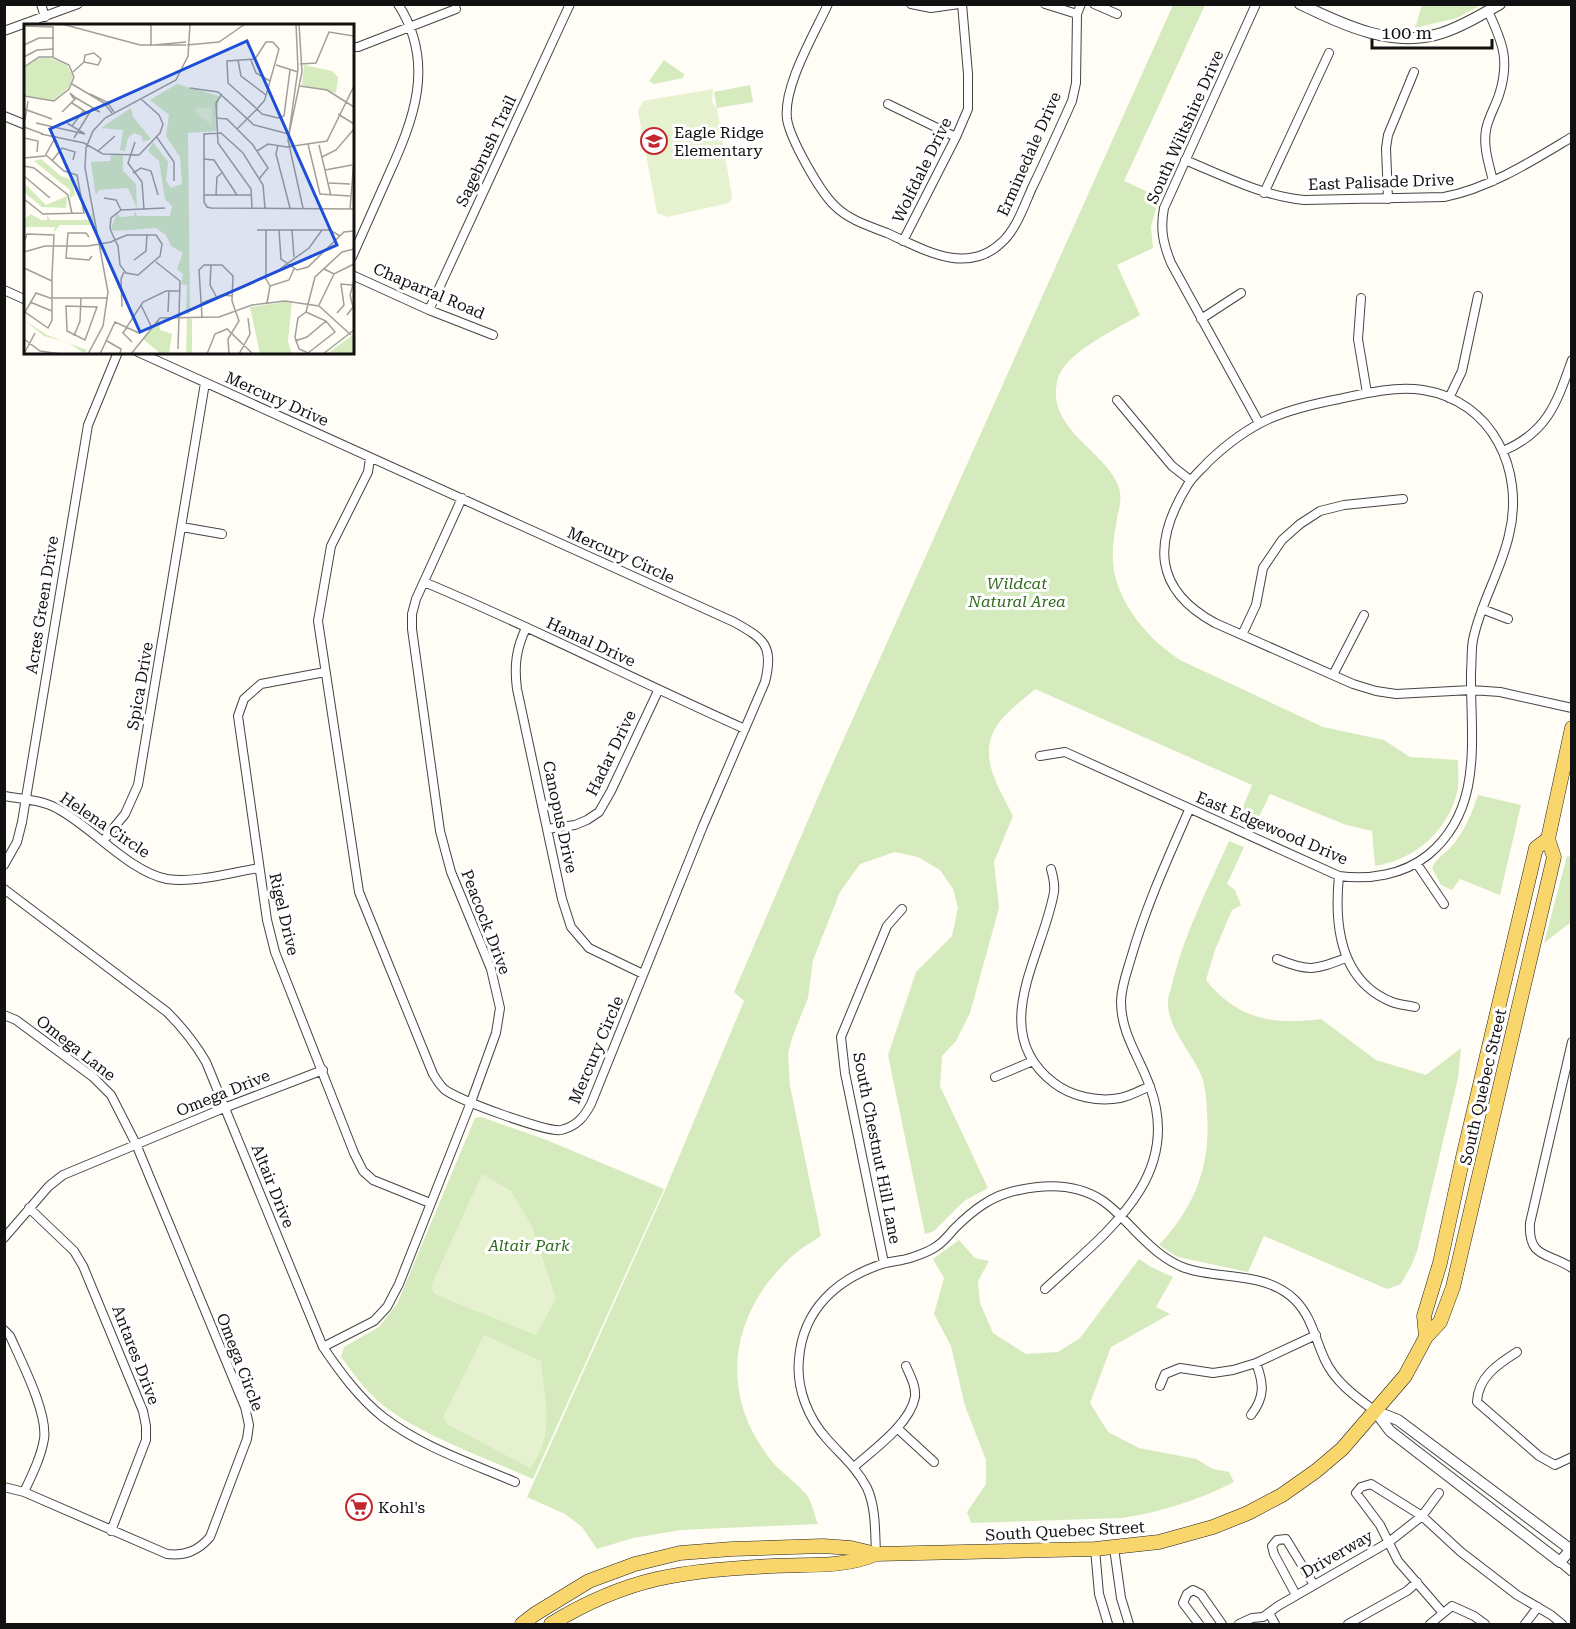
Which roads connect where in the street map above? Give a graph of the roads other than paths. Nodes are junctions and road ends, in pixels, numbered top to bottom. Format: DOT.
graph roads {
  1 [pos="40,4"];
  2 [pos="78,4"];
  3 [pos="398,4"];
  4 [pos="570,4"];
  5 [pos="828,4"];
  6 [pos="911,4"];
  7 [pos="960,4"];
  8 [pos="1045,4"];
  9 [pos="1081,4"];
  10 [pos="1094,4"];
  11 [pos="1256,4"];
  12 [pos="1300,4"];
  13 [pos="1500,4"];
  14 [pos="456,9"];
  15 [pos="1488,11"];
  16 [pos="1077,14"];
  17 [pos="1117,14"];
  18 [pos="45,17"];
  19 [pos="24,24"];
  20 [pos="24,24"];
  21 [pos="410,27"];
  22 [pos="4,31"];
  23 [pos="354,47"];
  24 [pos="1329,53"];
  25 [pos="1414,72"];
  26 [pos="888,104"];
  27 [pos="4,116"];
  28 [pos="24,124"];
  29 [pos="956,137"];
  30 [pos="1572,137"];
  31 [pos="1185,160"];
  32 [pos="1493,181"];
  33 [pos="1264,193"];
  34 [pos="1388,199"];
  35 [pos="903,241"];
  36 [pos="354,253"];
  37 [pos="354,276"];
  38 [pos="4,290"];
  39 [pos="1241,293"];
  40 [pos="1478,296"];
  41 [pos="1361,298"];
  42 [pos="24,299"];
  43 [pos="429,310"];
  44 [pos="1201,319"];
  45 [pos="493,335"];
  46 [pos="117,354"];
  47 [pos="142,354"];
  48 [pos="1572,360"];
  49 [pos="205,383"];
  50 [pos="1367,393"];
  51 [pos="1449,398"];
  52 [pos="1117,400"];
  53 [pos="1258,423"];
  54 [pos="1503,451"];
  55 [pos="370,458"];
  56 [pos="1190,480"];
  57 [pos="462,498"];
  58 [pos="1403,499"];
  59 [pos="182,527"];
  60 [pos="222,534"];
  61 [pos="424,582"];
  62 [pos="1482,609"];
  63 [pos="1364,615"];
  64 [pos="1508,619"];
  65 [pos="526,628"];
  66 [pos="1242,635"];
  67 [pos="325,672"];
  68 [pos="1333,675"];
  69 [pos="1471,690"];
  70 [pos="658,691"];
  71 [pos="1572,708"];
  72 [pos="1572,728"];
  73 [pos="745,729"];
  74 [pos="1040,756"];
  75 [pos="4,796"];
  76 [pos="26,800"];
  77 [pos="1189,810"];
  78 [pos="547,829"];
  79 [pos="1548,839"];
  80 [pos="103,841"];
  81 [pos="1417,864"];
  82 [pos="4,865"];
  83 [pos="259,868"];
  84 [pos="1052,869"];
  85 [pos="1339,876"];
  86 [pos="4,889"];
  87 [pos="1444,904"];
  88 [pos="902,909"];
  89 [pos="1346,958"];
  90 [pos="1277,959"];
  91 [pos="643,974"];
  92 [pos="1415,1006"];
  93 [pos="4,1015"];
  94 [pos="1572,1042"];
  95 [pos="1033,1061"];
  96 [pos="323,1070"];
  97 [pos="996,1077"];
  98 [pos="1150,1086"];
  99 [pos="471,1102"];
  100 [pos="224,1108"];
  101 [pos="136,1144"];
  102 [pos="430,1203"];
  103 [pos="29,1208"];
  104 [pos="1122,1218"];
  105 [pos="4,1238"];
  106 [pos="884,1263"];
  107 [pos="1572,1268"];
  108 [pos="1045,1289"];
  109 [pos="4,1330"];
  110 [pos="1316,1335"];
  111 [pos="1426,1337"];
  112 [pos="323,1347"];
  113 [pos="1517,1352"];
  114 [pos="1256,1364"];
  115 [pos="906,1366"];
  116 [pos="1160,1386"];
  117 [pos="1375,1411"];
  118 [pos="1251,1415"];
  119 [pos="897,1428"];
  120 [pos="1572,1457"];
  121 [pos="934,1462"];
  122 [pos="854,1467"];
  123 [pos="516,1482"];
  124 [pos="4,1487"];
  125 [pos="24,1492"];
  126 [pos="1439,1493"];
  127 [pos="1422,1516"];
  128 [pos="111,1531"];
  129 [pos="1389,1542"];
  130 [pos="1571,1547"];
  131 [pos="1114,1548"];
  132 [pos="1095,1549"];
  133 [pos="876,1554"];
  134 [pos="1560,1562"];
  135 [pos="1572,1572"];
  136 [pos="1416,1582"];
  137 [pos="1314,1585"];
  138 [pos="1296,1595"];
  139 [pos="1538,1607"];
  140 [pos="1443,1613"];
  141 [pos="1269,1614"];
  142 [pos="522,1624"];
  143 [pos="550,1624"];
  144 [pos="1108,1624"];
  145 [pos="1129,1624"];
  146 [pos="1199,1624"];
  147 [pos="1222,1624"];
  148 [pos="1239,1624"];
  149 [pos="1275,1624"];
  150 [pos="1348,1624"];
  151 [pos="1430,1624"];
  152 [pos="1485,1624"];
  153 [pos="1525,1624"];
  154 [pos="1562,1624"];
  1 -- 18 [label="street"];
  2 -- 18 [label="street"];
  3 -- 21 [label="street"];
  4 -- 43 [label="street, Sagebrush Trail"];
  5 -- 35 [label="street, Erminedale Drive"];
  6 -- 7 [label="street"];
  7 -- 29 [label="street, Wolfdale Drive"];
  8 -- 16 [label="street"];
  9 -- 16 [label="street, Erminedale Drive"];
  10 -- 17 [label="street"];
  11 -- 31 [label="street, South Wiltshire Drive"];
  12 -- 15 [label="street"];
  13 -- 15 [label="street"];
  14 -- 21 [label="street"];
  15 -- 32 [label="street"];
  16 -- 35 [label="street, Erminedale Drive"];
  18 -- 20 [label="street"];
  19 -- 22 [label="street"];
  21 -- 23 [label="street"];
  21 -- 36 [label="street"];
  24 -- 33 [label="street"];
  25 -- 34 [label="street"];
  26 -- 29 [label="street"];
  27 -- 28 [label="street"];
  29 -- 35 [label="street, Wolfdale Drive"];
  30 -- 32 [label="street, East Palisade Drive"];
  31 -- 33 [label="street, East Palisade Drive"];
  31 -- 44 [label="street, South Wiltshire Drive"];
  32 -- 34 [label="street, East Palisade Drive"];
  33 -- 34 [label="street, East Palisade Drive"];
  37 -- 43 [label="street, Chaparral Road"];
  38 -- 42 [label="street"];
  39 -- 44 [label="street"];
  40 -- 51 [label="street"];
  41 -- 50 [label="street"];
  43 -- 45 [label="street, Chaparral Road"];
  44 -- 53 [label="street, South Wiltshire Drive"];
  46 -- 76 [label="street, Acres Green Drive"];
  47 -- 49 [label="street, Mercury Drive"];
  48 -- 54 [label="street"];
  49 -- 55 [label="street, Mercury Drive"];
  49 -- 59 [label="street, Spica Drive"];
  50 -- 51 [label="street, East Edgewood Drive"];
  50 -- 53 [label="street, East Edgewood Drive"];
  51 -- 54 [label="street, East Edgewood Drive"];
  52 -- 56 [label="street"];
  53 -- 56 [label="street, East Edgewood Drive"];
  54 -- 62 [label="street, East Edgewood Drive"];
  55 -- 57 [label="street, Mercury Circle"];
  55 -- 67 [label="street, Mercury Circle"];
  56 -- 66 [label="street, East Edgewood Drive"];
  57 -- 61 [label="street, Peacock Drive"];
  57 -- 73 [label="street, Mercury Circle"];
  58 -- 66 [label="street"];
  59 -- 60 [label="street"];
  59 -- 80 [label="street, Spica Drive"];
  61 -- 65 [label="street, Hamal Drive"];
  61 -- 99 [label="street, Peacock Drive"];
  62 -- 64 [label="street"];
  62 -- 69 [label="street, East Edgewood Drive"];
  63 -- 68 [label="street"];
  65 -- 70 [label="street, Hamal Drive"];
  65 -- 78 [label="street, Canopus Drive"];
  66 -- 68 [label="street, East Edgewood Drive"];
  67 -- 83 [label="street, Rigel Drive"];
  67 -- 99 [label="street, Mercury Circle"];
  68 -- 69 [label="street, East Edgewood Drive"];
  69 -- 71 [label="street, East Edgewood Drive"];
  69 -- 81 [label="street, East Edgewood Drive"];
  70 -- 73 [label="street, Hamal Drive"];
  70 -- 78 [label="street, Hadar Drive"];
  72 -- 79 [label="main road, South Quebec Street"];
  73 -- 91 [label="street, Mercury Circle"];
  74 -- 77 [label="street, East Edgewood Drive"];
  75 -- 76 [label="street, Helena Circle"];
  76 -- 80 [label="street, Helena Circle"];
  76 -- 82 [label="street, Acres Green Drive"];
  77 -- 85 [label="street, East Edgewood Drive"];
  77 -- 98 [label="street"];
  78 -- 91 [label="street, Canopus Drive"];
  79 -- 111 [label="main road, South Quebec Street"];
  79 -- 111 [label="main road, South Quebec Street"];
  80 -- 83 [label="street, Helena Circle"];
  81 -- 85 [label="street, East Edgewood Drive"];
  81 -- 87 [label="street"];
  83 -- 96 [label="street, Rigel Drive"];
  84 -- 95 [label="street"];
  85 -- 89 [label="street"];
  86 -- 100 [label="street, Altair Drive"];
  88 -- 106 [label="street, South Chestnut Hill Lane"];
  89 -- 90 [label="street"];
  89 -- 92 [label="street"];
  91 -- 99 [label="street, Mercury Circle"];
  93 -- 101 [label="street, Omega Lane"];
  94 -- 107 [label="street"];
  95 -- 97 [label="street"];
  95 -- 98 [label="street"];
  96 -- 100 [label="street, Omega Drive"];
  96 -- 102 [label="street, Rigel Drive"];
  98 -- 104 [label="street"];
  99 -- 102 [label="street, Peacock Drive"];
  100 -- 101 [label="street, Omega Drive"];
  100 -- 112 [label="street, Altair Drive"];
  101 -- 103 [label="street"];
  101 -- 128 [label="street, Omega Circle"];
  102 -- 112 [label="street, Peacock Drive"];
  103 -- 105 [label="street"];
  103 -- 128 [label="street, Antares Drive"];
  104 -- 106 [label="street"];
  104 -- 108 [label="street"];
  104 -- 110 [label="street"];
  106 -- 122 [label="street"];
  109 -- 125 [label="street"];
  110 -- 114 [label="street"];
  110 -- 117 [label="street"];
  111 -- 117 [label="main road, South Quebec Street"];
  112 -- 123 [label="street, Altair Drive"];
  113 -- 120 [label="street"];
  114 -- 116 [label="street"];
  114 -- 118 [label="street"];
  115 -- 119 [label="street"];
  117 -- 130 [label="street"];
  117 -- 131 [label="main road, South Quebec Street"];
  117 -- 134 [label="street"];
  119 -- 121 [label="street"];
  119 -- 122 [label="street"];
  122 -- 133 [label="street"];
  124 -- 125 [label="street, Omega Circle"];
  125 -- 128 [label="street, Omega Circle"];
  126 -- 127 [label="street, Driverway"];
  127 -- 129 [label="street, Driverway"];
  127 -- 129 [label="street"];
  127 -- 139 [label="street"];
  129 -- 136 [label="street"];
  129 -- 137 [label="street, Driverway"];
  130 -- 134 [label="street"];
  131 -- 132 [label="main road, South Quebec Street"];
  131 -- 145 [label="street"];
  132 -- 133 [label="main road, South Quebec Street"];
  132 -- 144 [label="street"];
  133 -- 142 [label="main road, South Quebec Street"];
  133 -- 143 [label="main road, South Quebec Street"];
  134 -- 135 [label="street"];
  136 -- 140 [label="street"];
  136 -- 150 [label="street"];
  137 -- 138 [label="street, Driverway"];
  137 -- 138 [label="street"];
  138 -- 141 [label="street, Driverway"];
  139 -- 153 [label="street"];
  139 -- 154 [label="street"];
  140 -- 151 [label="street"];
  140 -- 152 [label="street"];
  141 -- 148 [label="street, Driverway"];
  141 -- 149 [label="street"];
  146 -- 147 [label="street"];
}
